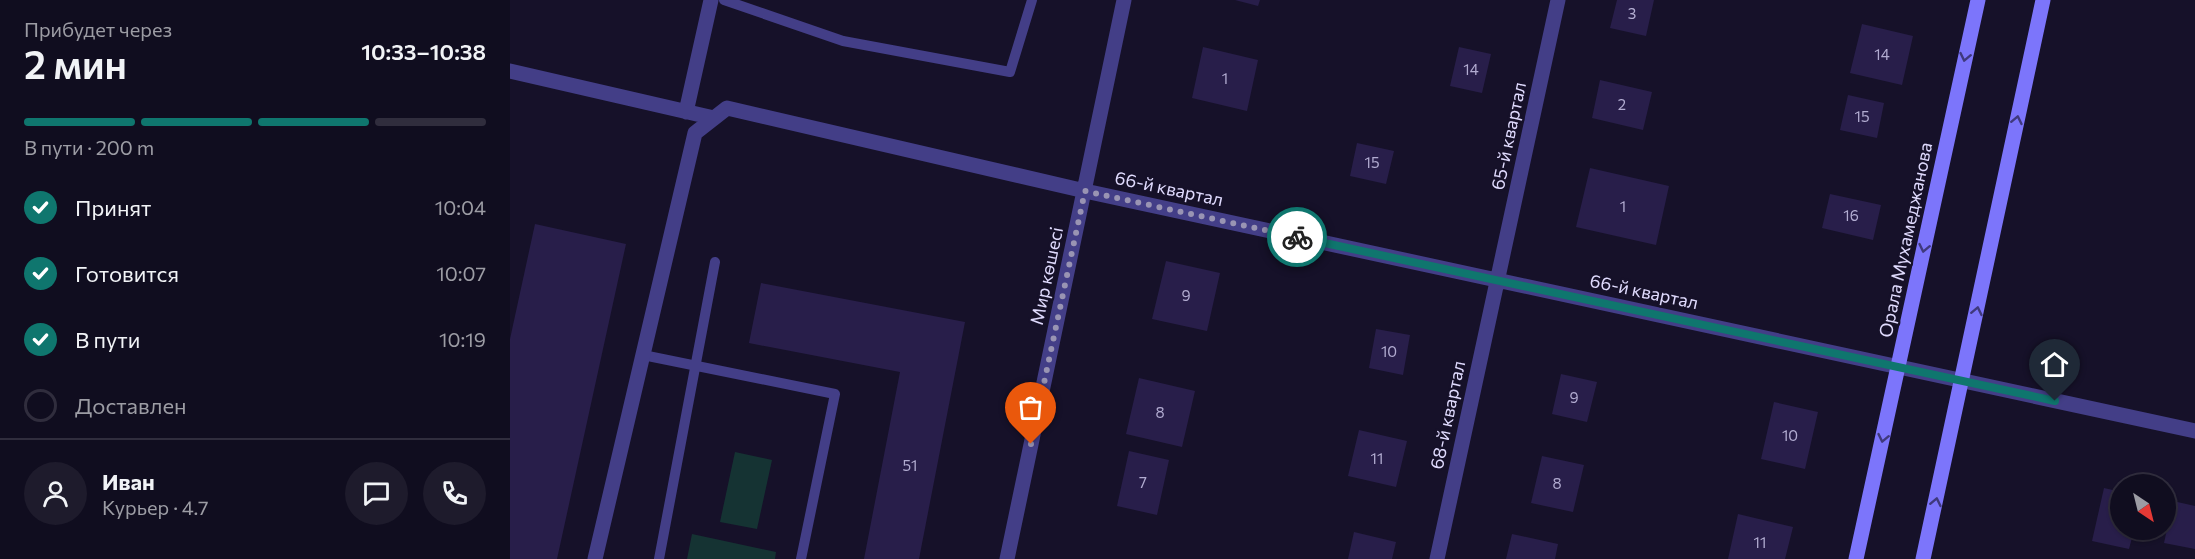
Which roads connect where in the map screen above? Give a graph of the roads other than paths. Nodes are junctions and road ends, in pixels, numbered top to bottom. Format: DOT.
graph roads {
  1 [pos="711,0"];
  2 [pos="724,0"];
  3 [pos="1032,0"];
  4 [pos="1124,0"];
  5 [pos="1558,0"];
  6 [pos="1978,0"];
  7 [pos="2043,0"];
  8 [pos="510,71"];
  9 [pos="686,112"];
  10 [pos="714,118"];
  11 [pos="1085,191"];
  12 [pos="715,262"];
  13 [pos="1498,280"];
  14 [pos="643,355"];
  15 [pos="694,367"];
  16 [pos="1898,367"];
  17 [pos="1962,381"];
  18 [pos="2195,432"];
  19 [pos="595,559"];
  20 [pos="659,559"];
  21 [pos="801,559"];
  22 [pos="1007,559"];
  23 [pos="1437,559"];
  24 [pos="1856,559"];
  25 [pos="1923,559"];
  1 -- 9 [label="street"];
  2 -- 3 [label="lane"];
  4 -- 11 [label="street, Мир көшесі"];
  5 -- 13 [label="street, 65-й квартал"];
  6 -- 16 [label="street, Орала Мухамеджанова, one-way"];
  17 -- 7 [label="street, one-way"];
  8 -- 9 [label="street"];
  9 -- 10 [label="street"];
  10 -- 11 [label="street, 66-й квартал"];
  10 -- 14 [label="street"];
  11 -- 13 [label="street, 66-й квартал"];
  11 -- 22 [label="street, Мир көшесі"];
  12 -- 15 [label="lane"];
  13 -- 16 [label="street, 66-й квартал"];
  13 -- 23 [label="street, 68-й квартал"];
  14 -- 15 [label="lane"];
  14 -- 19 [label="street"];
  15 -- 20 [label="lane"];
  15 -- 21 [label="lane"];
  16 -- 17 [label="street, 66-й квартал"];
  16 -- 24 [label="street, Орала Мухамеджанова, one-way"];
  17 -- 18 [label="street, 66-й квартал"];
  25 -- 17 [label="street, one-way"];
}
